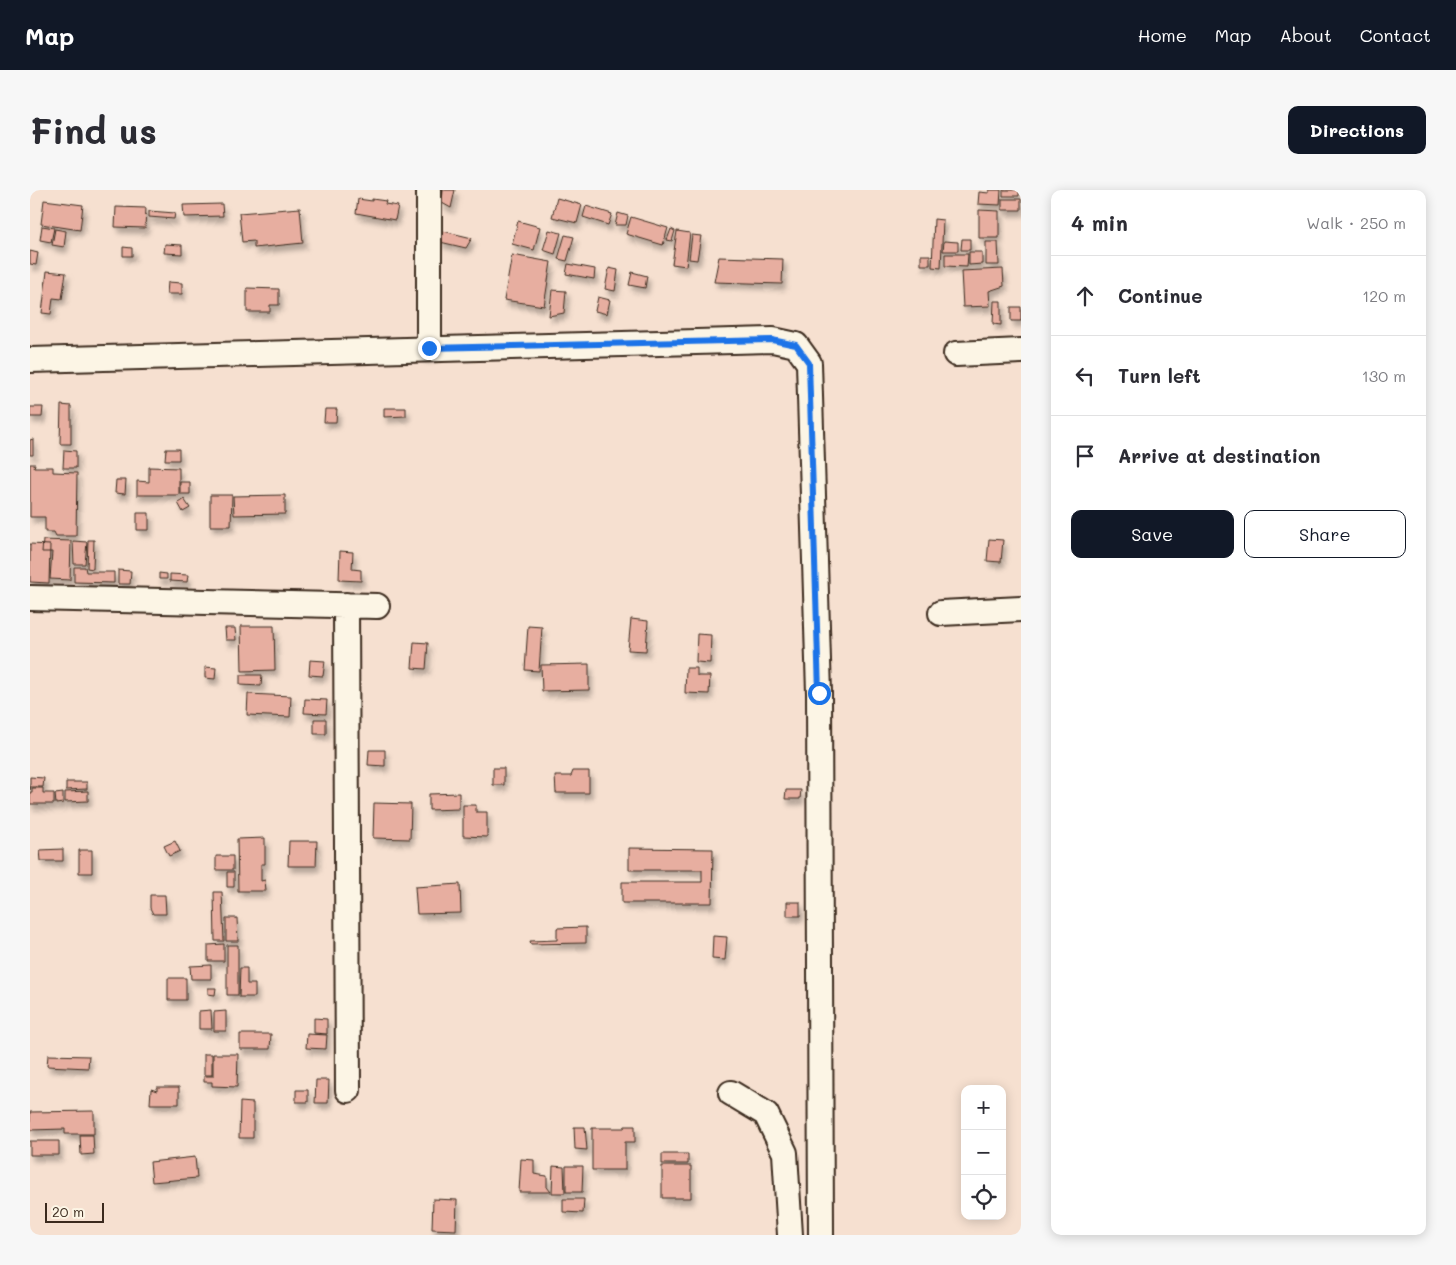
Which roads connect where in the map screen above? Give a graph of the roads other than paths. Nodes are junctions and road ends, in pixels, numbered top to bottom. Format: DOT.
graph roads {
  1 [pos="429,190"];
  2 [pos="429,348"];
  3 [pos="1021,351"];
  4 [pos="956,354"];
  5 [pos="30,360"];
  6 [pos="30,598"];
  7 [pos="346,605"];
  8 [pos="377,606"];
  9 [pos="1021,609"];
  10 [pos="941,613"];
  11 [pos="348,1090"];
  12 [pos="731,1093"];
  13 [pos="790,1235"];
  14 [pos="820,1235"];
  1 -- 2 [label="street"];
  2 -- 5 [label="street"];
  2 -- 14 [label="street"];
  3 -- 4 [label="street"];
  6 -- 7 [label="street"];
  7 -- 8 [label="street"];
  7 -- 11 [label="street"];
  9 -- 10 [label="street"];
  12 -- 13 [label="street"];
}
